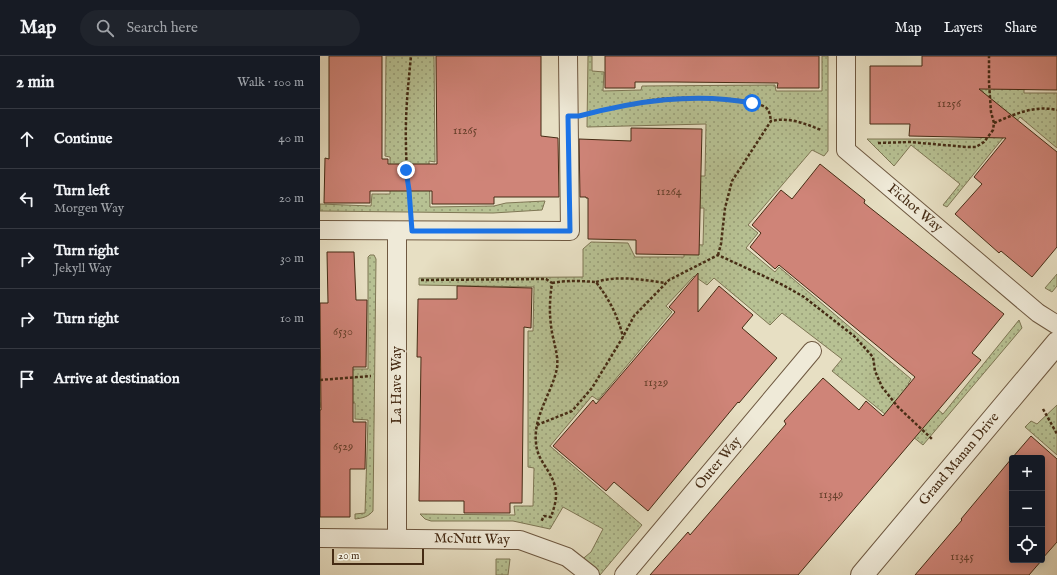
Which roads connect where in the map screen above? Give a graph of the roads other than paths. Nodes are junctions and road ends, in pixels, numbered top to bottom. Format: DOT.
graph roads {
  1 [pos="568,56"];
  2 [pos="846,56"];
  3 [pos="320,230"];
  4 [pos="404,231"];
  5 [pos="1057,325"];
  6 [pos="1057,343"];
  7 [pos="812,351"];
  8 [pos="320,538"];
  9 [pos="397,538"];
  10 [pos="590,575"];
  11 [pos="624,575"];
  12 [pos="862,575"];
  1 -- 4 [label="lane"];
  2 -- 5 [label="lane, Fichot Way"];
  3 -- 4 [label="lane"];
  4 -- 9 [label="lane, La Have Way"];
  6 -- 12 [label="street, Grand Manan Drive"];
  7 -- 11 [label="lane, Outer Way"];
  8 -- 9 [label="lane, McNutt Way"];
  9 -- 10 [label="lane, McNutt Way"];
}
